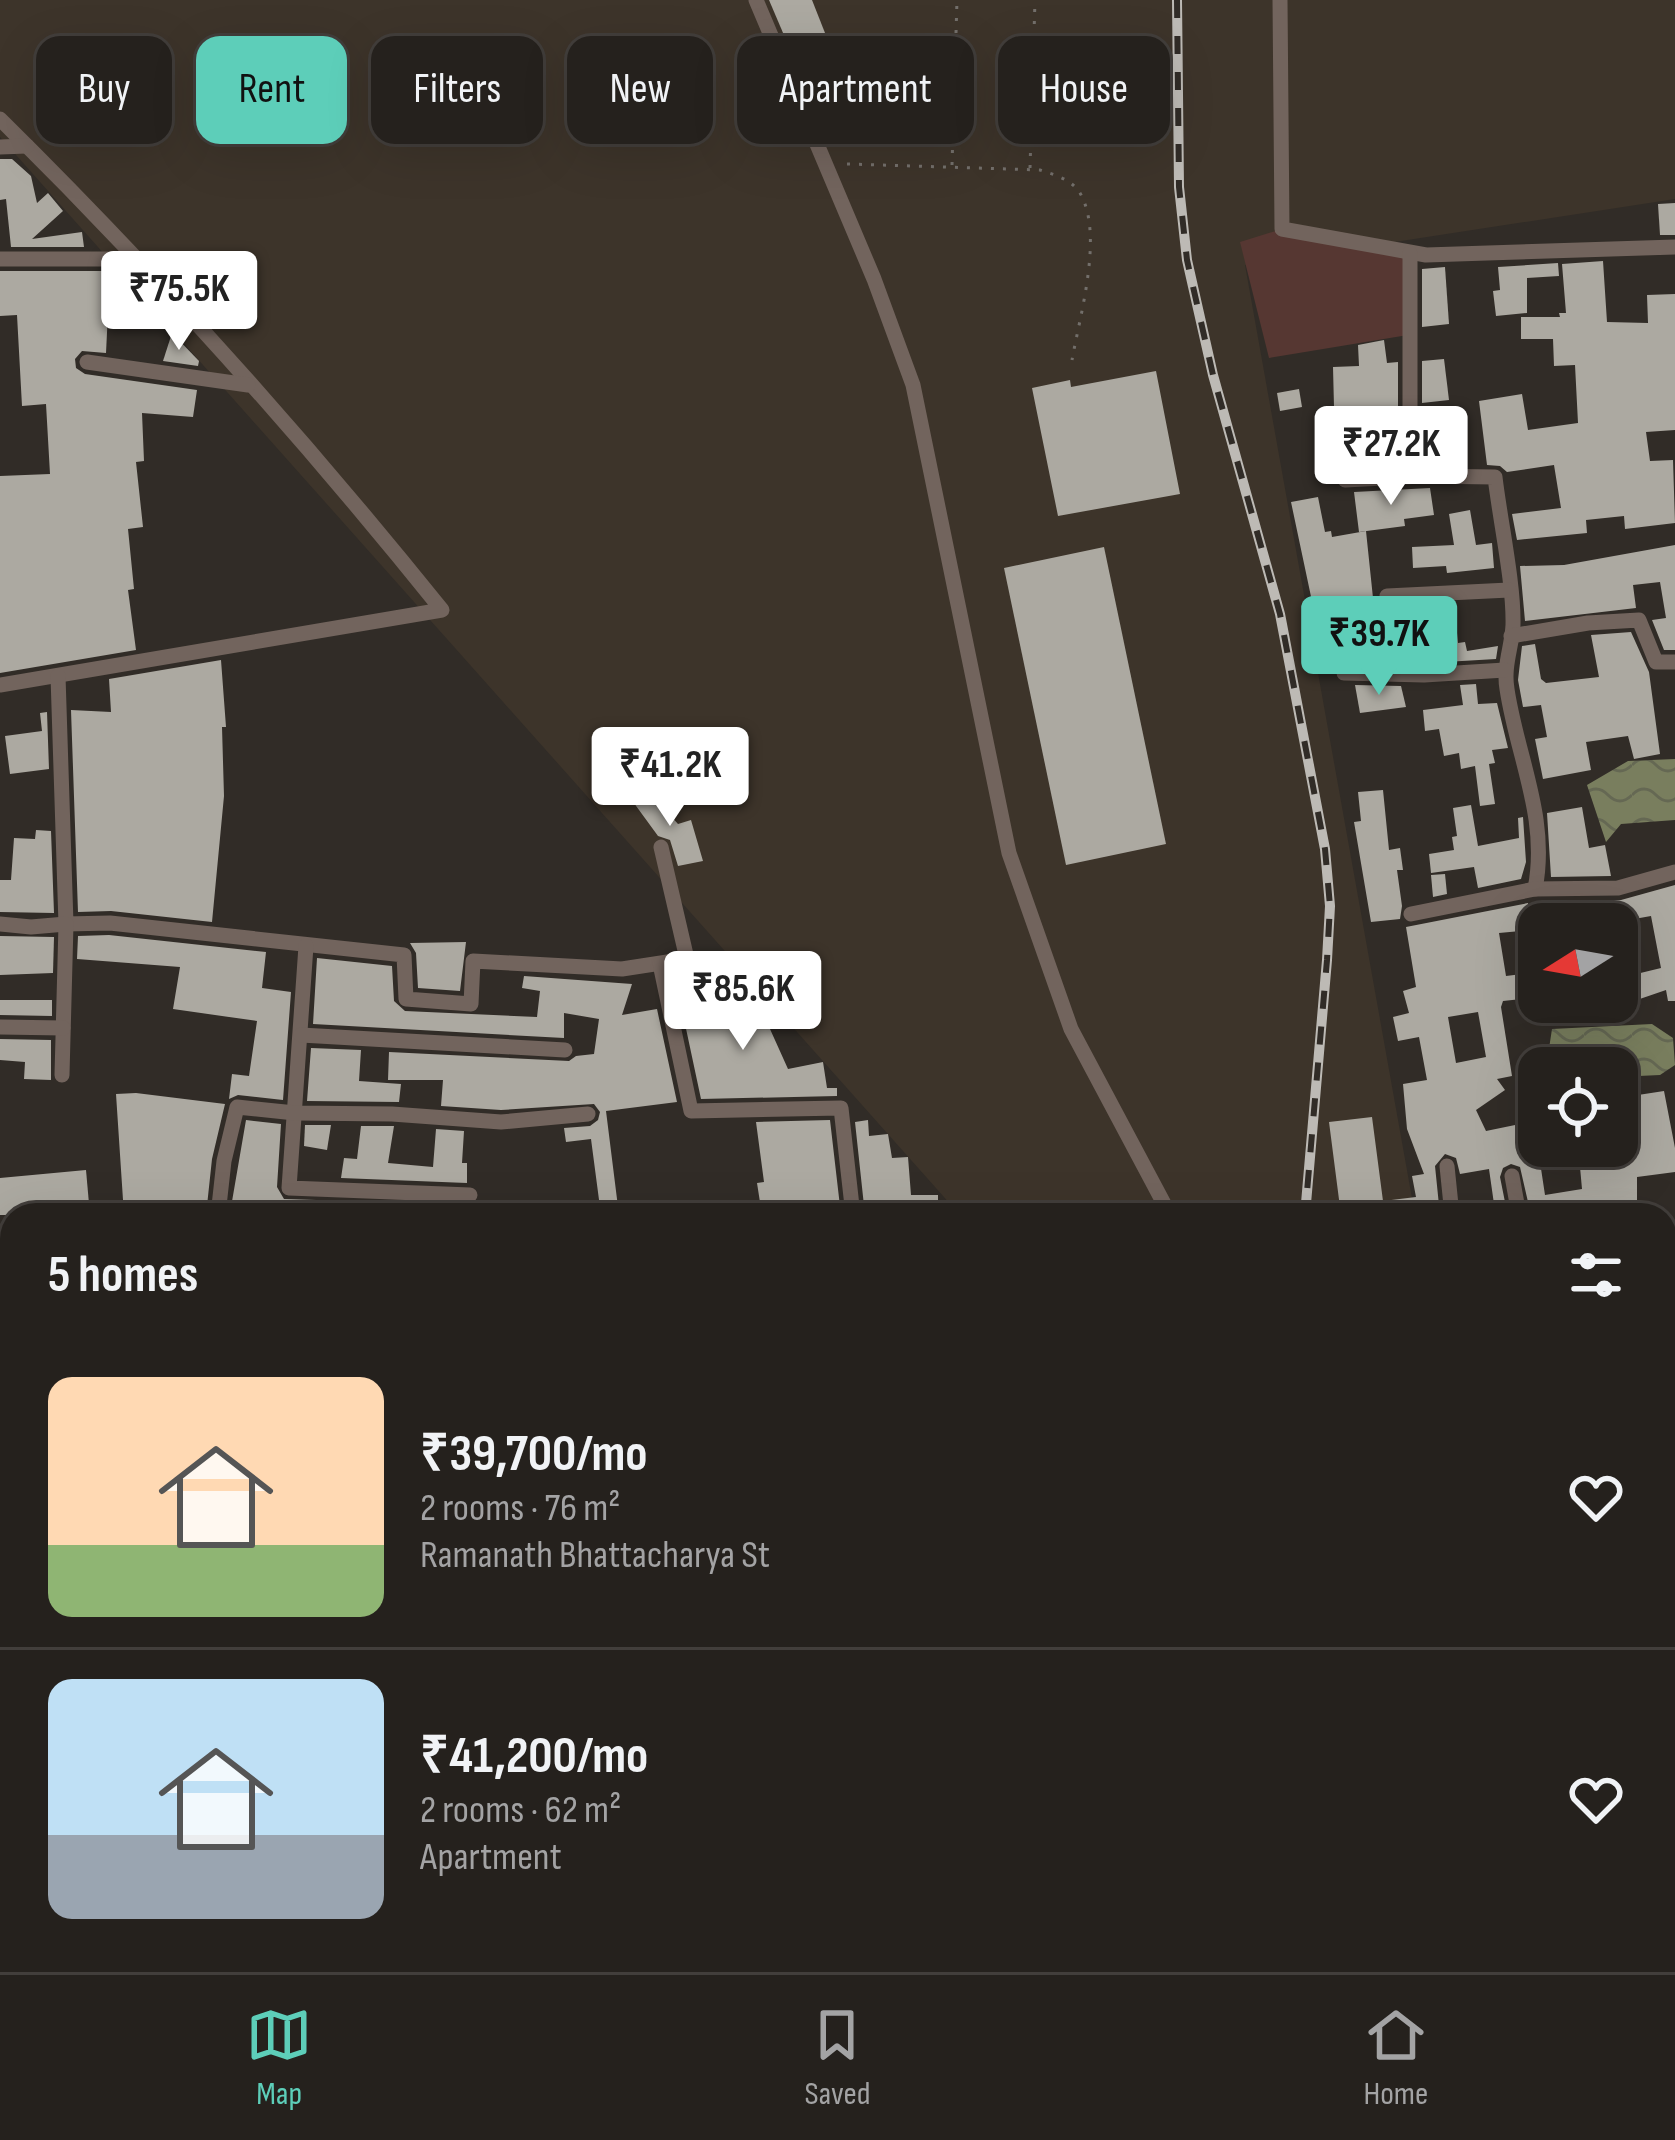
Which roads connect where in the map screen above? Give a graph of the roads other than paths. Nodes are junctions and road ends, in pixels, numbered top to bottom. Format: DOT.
graph roads {
  1 [pos="756,0"];
  2 [pos="1280,0"];
  3 [pos="0,119"];
  4 [pos="27,146"];
  5 [pos="0,147"];
  6 [pos="1675,247"];
  7 [pos="1410,253"];
  8 [pos="0,259"];
  9 [pos="134,259"];
  10 [pos="87,362"];
  11 [pos="248,385"];
  12 [pos="1422,476"];
  13 [pos="1345,480"];
  14 [pos="1509,590"];
  15 [pos="1388,596"];
  16 [pos="1511,636"];
  17 [pos="1675,662"];
  18 [pos="1505,670"];
  19 [pos="1344,673"];
  20 [pos="58,676"];
  21 [pos="0,685"];
  22 [pos="661,847"];
  23 [pos="1675,872"];
  24 [pos="1534,889"];
  25 [pos="1411,914"];
  26 [pos="0,924"];
  27 [pos="66,924"];
  28 [pos="306,946"];
  29 [pos="660,964"];
  30 [pos="0,1027"];
  31 [pos="63,1028"];
  32 [pos="301,1035"];
  33 [pos="565,1050"];
  34 [pos="62,1075"];
  35 [pos="296,1114"];
  36 [pos="588,1114"];
  37 [pos="1447,1166"];
  38 [pos="1513,1177"];
  39 [pos="470,1195"];
  40 [pos="219,1203"];
  41 [pos="852,1203"];
  42 [pos="1164,1203"];
  43 [pos="1451,1203"];
  44 [pos="1517,1203"];
  1 -- 42 [label="street"];
  2 -- 7 [label="street"];
  3 -- 4 [label="street"];
  4 -- 5 [label="street"];
  4 -- 9 [label="street"];
  6 -- 7 [label="street"];
  7 -- 12 [label="street"];
  8 -- 9 [label="street"];
  9 -- 11 [label="street"];
  10 -- 11 [label="street"];
  11 -- 20 [label="street"];
  12 -- 13 [label="street"];
  12 -- 14 [label="street"];
  14 -- 15 [label="street"];
  14 -- 16 [label="street"];
  16 -- 17 [label="street"];
  16 -- 18 [label="street"];
  18 -- 19 [label="street"];
  18 -- 24 [label="street"];
  20 -- 21 [label="street"];
  20 -- 27 [label="street"];
  22 -- 29 [label="street"];
  23 -- 24 [label="street"];
  24 -- 25 [label="street"];
  26 -- 27 [label="street"];
  27 -- 28 [label="street"];
  27 -- 31 [label="street"];
  28 -- 29 [label="street"];
  28 -- 32 [label="street"];
  29 -- 41 [label="street"];
  30 -- 31 [label="street"];
  31 -- 34 [label="street"];
  32 -- 33 [label="street"];
  32 -- 35 [label="street"];
  35 -- 36 [label="street"];
  35 -- 39 [label="street"];
  35 -- 40 [label="street"];
  37 -- 43 [label="street"];
  38 -- 44 [label="street"];
}
